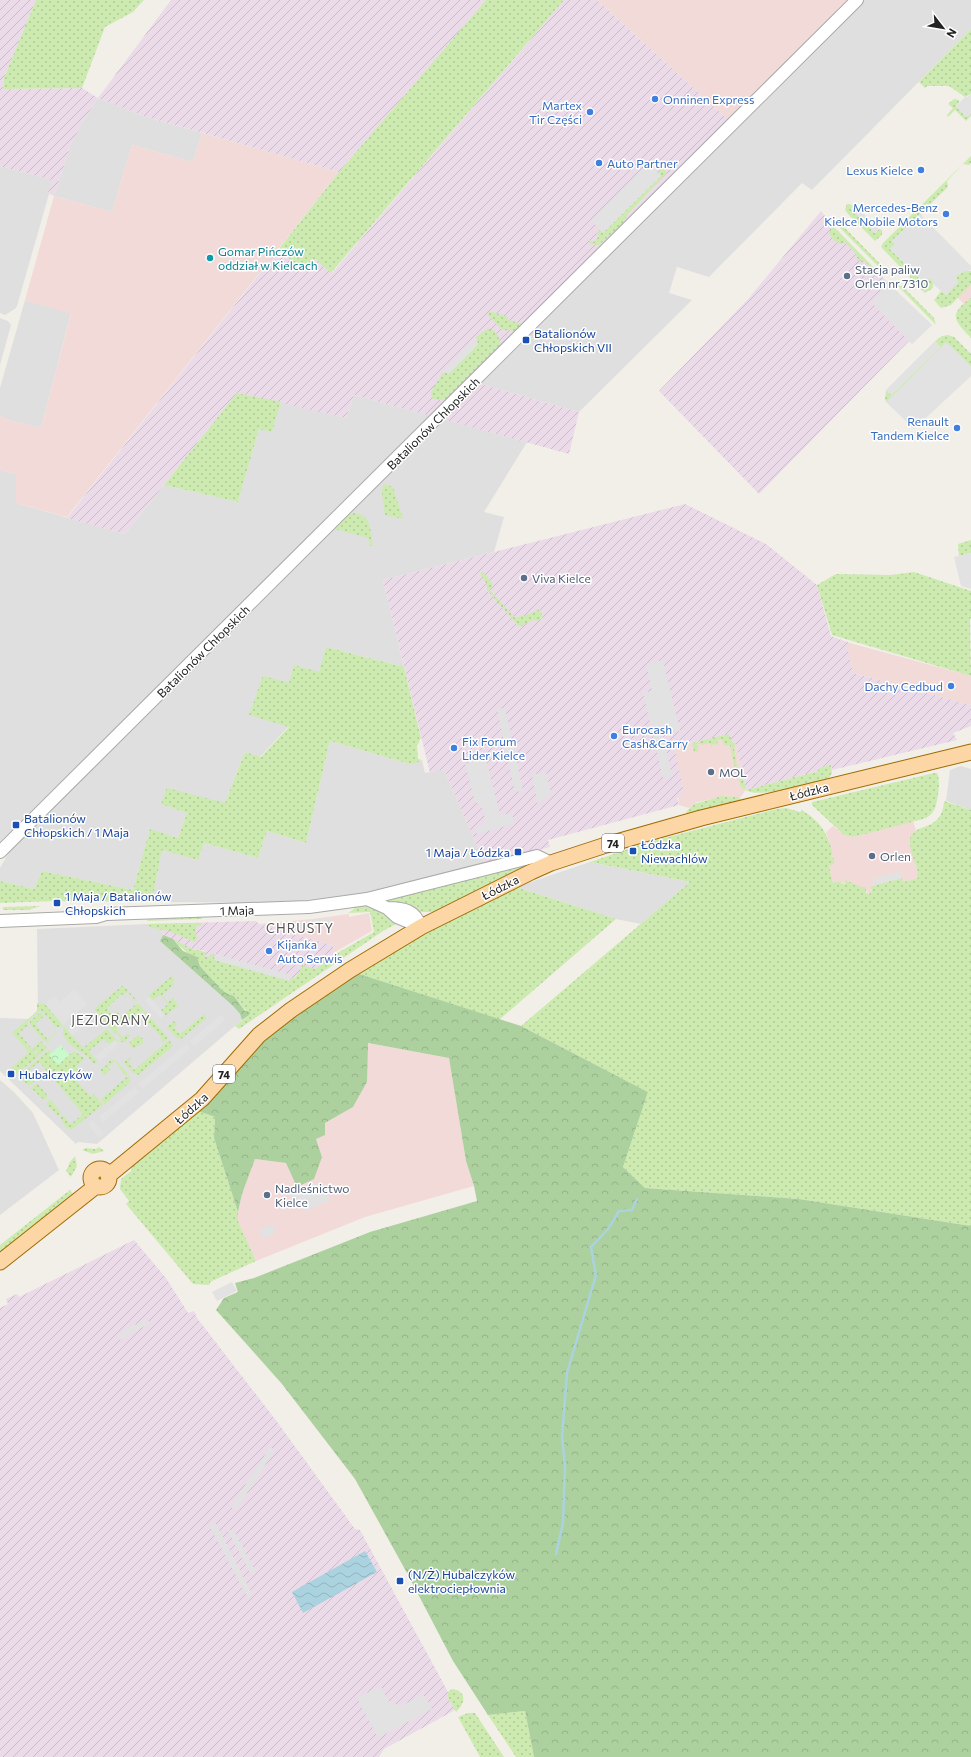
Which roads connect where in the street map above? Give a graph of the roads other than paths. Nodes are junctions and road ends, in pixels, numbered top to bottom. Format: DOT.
graph roads {
  1 [pos="857,0"];
  2 [pos="971,752"];
  3 [pos="4,848"];
  4 [pos="0,856"];
  5 [pos="551,863"];
  6 [pos="367,898"];
  7 [pos="0,913"];
  8 [pos="106,914"];
  9 [pos="0,921"];
  10 [pos="422,927"];
  11 [pos="0,1262"];
  1 -- 3 [label="street, Batalionów Chłopskich"];
  2 -- 5 [label="main road, Łódzka / 74"];
  3 -- 4 [label="street, Batalionów Chłopskich"];
  5 -- 6 [label="street, 1 Maja"];
  5 -- 10 [label="main road, Łódzka / 74"];
  6 -- 8 [label="street, 1 Maja"];
  6 -- 10 [label="street"];
  7 -- 8 [label="street, 1 Maja"];
  8 -- 9 [label="street, 1 Maja"];
  10 -- 11 [label="main road, Łódzka / 74"];
}
